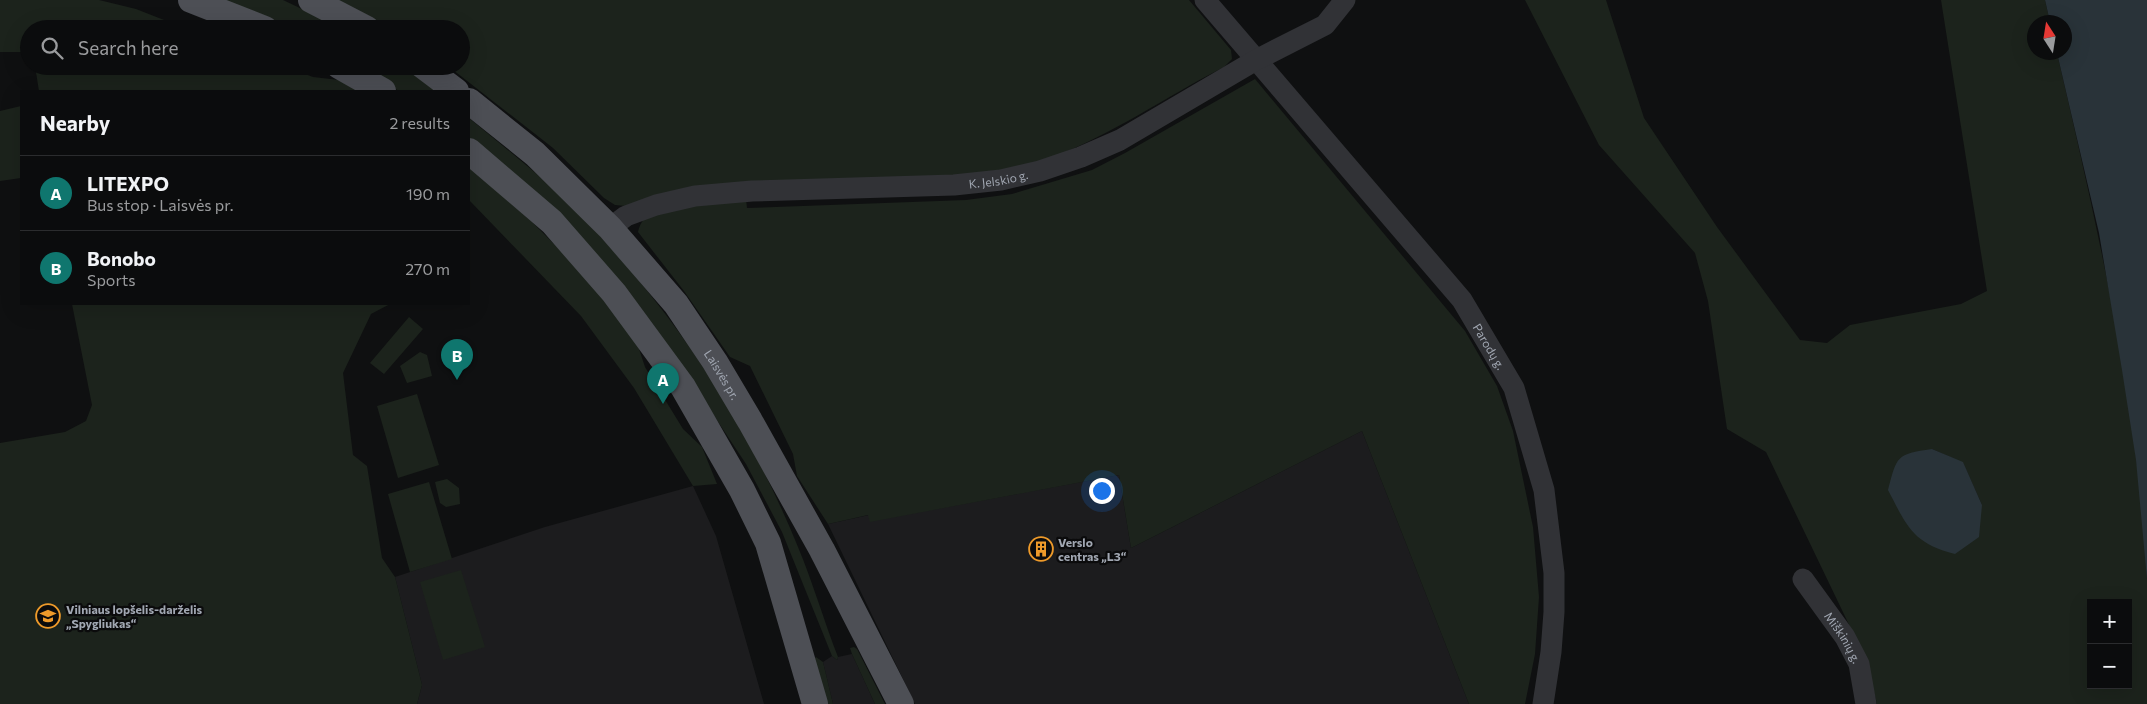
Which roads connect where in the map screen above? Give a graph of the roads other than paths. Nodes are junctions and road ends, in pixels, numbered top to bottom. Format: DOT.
graph roads {
  1 [pos="190,0"];
  2 [pos="311,0"];
  3 [pos="1204,0"];
  4 [pos="1345,0"];
  5 [pos="242,20"];
  6 [pos="350,20"];
  7 [pos="1256,60"];
  8 [pos="355,75"];
  9 [pos="435,75"];
  10 [pos="381,90"];
  11 [pos="455,90"];
  12 [pos="470,102"];
  13 [pos="470,152"];
  14 [pos="610,228"];
  15 [pos="1803,579"];
  16 [pos="815,704"];
  17 [pos="901,704"];
  18 [pos="1542,704"];
  19 [pos="1866,704"];
  1 -- 5 [label="main road"];
  2 -- 6 [label="main road"];
  3 -- 7 [label="street, Parodų g."];
  4 -- 7 [label="street, K. Jelskio g."];
  7 -- 14 [label="street, K. Jelskio g."];
  7 -- 18 [label="street, Parodų g."];
  8 -- 10 [label="main road"];
  9 -- 11 [label="main road"];
  12 -- 14 [label="main road, Laisvės pr."];
  13 -- 16 [label="main road"];
  14 -- 17 [label="main road, Laisvės pr."];
  15 -- 19 [label="street, Miškinių g."];
}
